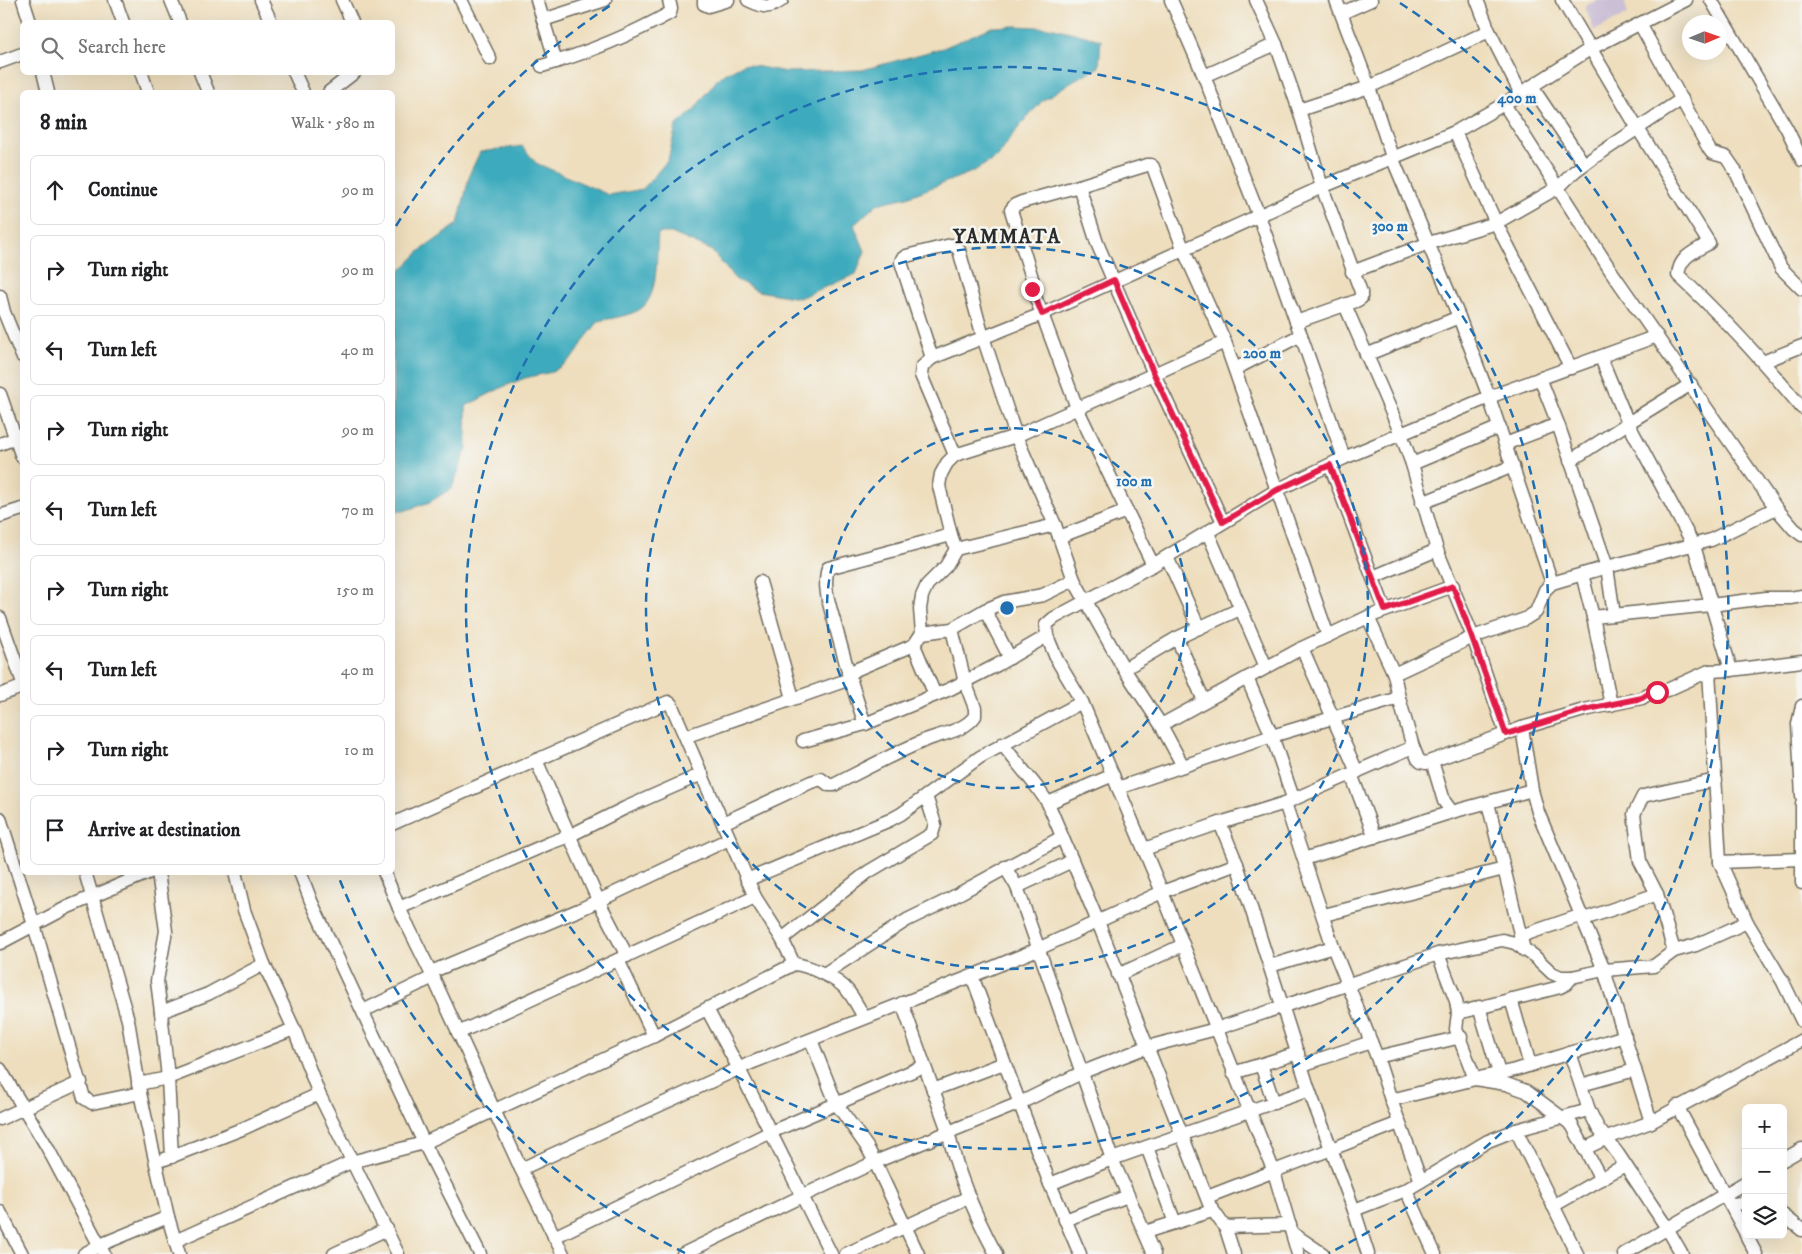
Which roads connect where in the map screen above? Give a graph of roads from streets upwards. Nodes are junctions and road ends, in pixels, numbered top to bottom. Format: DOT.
graph roads {
  1 [pos="23,0"];
  2 [pos="115,0"];
  3 [pos="171,0"];
  4 [pos="261,0"];
  5 [pos="342,0"];
  6 [pos="461,0"];
  7 [pos="537,0"];
  8 [pos="605,0"];
  9 [pos="669,0"];
  10 [pos="704,0"];
  11 [pos="728,0"];
  12 [pos="748,0"];
  13 [pos="782,0"];
  14 [pos="1170,0"];
  15 [pos="1256,0"];
  16 [pos="1336,0"];
  17 [pos="1371,0"];
  18 [pos="1477,0"];
  19 [pos="1562,0"];
  20 [pos="1686,0"];
  21 [pos="1711,0"];
  22 [pos="1342,12"];
  23 [pos="29,20"];
  24 [pos="122,20"];
  25 [pos="179,20"];
  26 [pos="270,20"];
  27 [pos="351,20"];
  28 [pos="543,20"];
  29 [pos="1640,24"];
  30 [pos="1489,31"];
  31 [pos="1276,44"];
  32 [pos="1590,49"];
  33 [pos="20,55"];
  34 [pos="490,59"];
  35 [pos="0,62"];
  36 [pos="556,62"];
  37 [pos="542,66"];
  38 [pos="44,75"];
  39 [pos="142,75"];
  40 [pos="201,75"];
  41 [pos="295,75"];
  42 [pos="351,75"];
  43 [pos="1204,76"];
  44 [pos="1369,87"];
  45 [pos="48,90"];
  46 [pos="147,90"];
  47 [pos="207,90"];
  48 [pos="302,90"];
  49 [pos="332,90"];
  50 [pos="1526,90"];
  51 [pos="1682,99"];
  52 [pos="1504,104"];
  53 [pos="1299,110"];
  54 [pos="1637,127"];
  55 [pos="1454,132"];
  56 [pos="1392,157"];
  57 [pos="1802,160"];
  58 [pos="1584,164"];
  59 [pos="1078,186"];
  60 [pos="1322,187"];
  61 [pos="1559,187"];
  62 [pos="1259,216"];
  63 [pos="1496,223"];
  64 [pos="1429,244"];
  65 [pos="1184,251"];
  66 [pos="1352,272"];
  67 [pos="1114,280"];
  68 [pos="1802,289"];
  69 [pos="0,296"];
  70 [pos="1345,305"];
  71 [pos="1042,314"];
  72 [pos="1458,317"];
  73 [pos="1296,322"];
  74 [pos="1301,335"];
  75 [pos="1658,336"];
  76 [pos="983,337"];
  77 [pos="1225,342"];
  78 [pos="1802,346"];
  79 [pos="20,351"];
  80 [pos="1366,355"];
  81 [pos="932,358"];
  82 [pos="1601,358"];
  83 [pos="1763,362"];
  84 [pos="1235,368"];
  85 [pos="1571,368"];
  86 [pos="1154,374"];
  87 [pos="1540,378"];
  88 [pos="1691,384"];
  89 [pos="0,394"];
  90 [pos="1489,397"];
  91 [pos="1077,408"];
  92 [pos="1802,408"];
  93 [pos="1628,423"];
  94 [pos="1558,424"];
  95 [pos="1500,427"];
  96 [pos="1401,434"];
  97 [pos="1016,436"];
  98 [pos="16,438"];
  99 [pos="0,444"];
  100 [pos="1505,444"];
  101 [pos="20,449"];
  102 [pos="955,455"];
  103 [pos="1344,458"];
  104 [pos="1570,461"];
  105 [pos="1412,464"];
  106 [pos="1330,465"];
  107 [pos="1513,466"];
  108 [pos="1277,490"];
  109 [pos="1422,503"];
  110 [pos="1776,508"];
  111 [pos="20,510"];
  112 [pos="1127,511"];
  113 [pos="0,516"];
  114 [pos="1223,522"];
  115 [pos="1057,531"];
  116 [pos="1208,533"];
  117 [pos="951,535"];
  118 [pos="1802,535"];
  119 [pos="1694,546"];
  120 [pos="956,549"];
  121 [pos="1437,550"];
  122 [pos="1167,556"];
  123 [pos="1153,565"];
  124 [pos="1607,567"];
  125 [pos="1582,574"];
  126 [pos="1373,577"];
  127 [pos="1074,580"];
  128 [pos="760,582"];
  129 [pos="1552,583"];
  130 [pos="1453,586"];
  131 [pos="1802,596"];
  132 [pos="1086,601"];
  133 [pos="1711,605"];
  134 [pos="1240,609"];
  135 [pos="985,610"];
  136 [pos="1385,610"];
  137 [pos="1614,615"];
  138 [pos="1368,617"];
  139 [pos="1593,617"];
  140 [pos="0,618"];
  141 [pos="1199,628"];
  142 [pos="952,629"];
  143 [pos="922,633"];
  144 [pos="1046,636"];
  145 [pos="1328,636"];
  146 [pos="1472,637"];
  147 [pos="1177,638"];
  148 [pos="914,645"];
  149 [pos="1302,648"];
  150 [pos="1010,658"];
  151 [pos="1802,661"];
  152 [pos="1266,667"];
  153 [pos="1124,669"];
  154 [pos="1731,670"];
  155 [pos="1709,671"];
  156 [pos="20,674"];
  157 [pos="1394,674"];
  158 [pos="849,676"];
  159 [pos="1247,678"];
  160 [pos="965,682"];
  161 [pos="20,688"];
  162 [pos="0,695"];
  163 [pos="935,695"];
  164 [pos="793,698"];
  165 [pos="1399,698"];
  166 [pos="1204,701"];
  167 [pos="1082,702"];
  168 [pos="1611,704"];
  169 [pos="1802,706"];
  170 [pos="1332,718"];
  171 [pos="865,724"];
  172 [pos="1161,725"];
  173 [pos="1522,728"];
  174 [pos="1506,734"];
  175 [pos="686,736"];
  176 [pos="1272,736"];
  177 [pos="803,741"];
  178 [pos="1002,744"];
  179 [pos="1413,747"];
  180 [pos="536,760"];
  181 [pos="1432,761"];
  182 [pos="1183,766"];
  183 [pos="1354,773"];
  184 [pos="702,774"];
  185 [pos="1113,775"];
  186 [pos="1716,780"];
  187 [pos="1118,788"];
  188 [pos="1532,790"];
  189 [pos="926,796"];
  190 [pos="1802,796"];
  191 [pos="1289,801"];
  192 [pos="1048,803"];
  193 [pos="1488,803"];
  194 [pos="1802,803"];
  195 [pos="1452,812"];
  196 [pos="0,818"];
  197 [pos="395,823"];
  198 [pos="722,823"];
  199 [pos="1220,823"];
  200 [pos="569,836"];
  201 [pos="1375,836"];
  202 [pos="1062,837"];
  203 [pos="729,839"];
  204 [pos="1144,849"];
  205 [pos="1304,859"];
  206 [pos="1801,859"];
  207 [pos="1072,861"];
  208 [pos="1720,862"];
  209 [pos="1237,864"];
  210 [pos="1005,868"];
  211 [pos="1504,869"];
  212 [pos="86,875"];
  213 [pos="143,875"];
  214 [pos="158,875"];
  215 [pos="236,875"];
  216 [pos="301,875"];
  217 [pos="385,875"];
  218 [pos="747,880"];
  219 [pos="1802,883"];
  220 [pos="1017,887"];
  221 [pos="1162,892"];
  222 [pos="1657,894"];
  223 [pos="755,897"];
  224 [pos="92,898"];
  225 [pos="598,900"];
  226 [pos="398,908"];
  227 [pos="1324,916"];
  228 [pos="1583,917"];
  229 [pos="1098,922"];
  230 [pos="1747,922"];
  231 [pos="34,925"];
  232 [pos="1521,936"];
  233 [pos="782,939"];
  234 [pos="0,943"];
  235 [pos="1183,945"];
  236 [pos="1334,947"];
  237 [pos="1038,949"];
  238 [pos="1524,950"];
  239 [pos="1674,951"];
  240 [pos="1438,954"];
  241 [pos="622,958"];
  242 [pos="264,964"];
  243 [pos="794,964"];
  244 [pos="1270,966"];
  245 [pos="1604,970"];
  246 [pos="432,974"];
  247 [pos="824,974"];
  248 [pos="1118,975"];
  249 [pos="972,976"];
  250 [pos="1572,977"];
  251 [pos="1348,984"];
  252 [pos="1511,999"];
  253 [pos="902,1003"];
  254 [pos="1283,1006"];
  255 [pos="1480,1007"];
  256 [pos="708,1009"];
  257 [pos="363,1011"];
  258 [pos="162,1012"];
  259 [pos="1458,1013"];
  260 [pos="864,1017"];
  261 [pos="1802,1021"];
  262 [pos="294,1029"];
  263 [pos="1216,1029"];
  264 [pos="458,1032"];
  265 [pos="654,1036"];
  266 [pos="1625,1036"];
  267 [pos="1461,1038"];
  268 [pos="811,1040"];
  269 [pos="1802,1040"];
  270 [pos="1371,1042"];
  271 [pos="1146,1047"];
  272 [pos="1570,1053"];
  273 [pos="1377,1057"];
  274 [pos="1300,1059"];
  275 [pos="1004,1063"];
  276 [pos="1261,1065"];
  277 [pos="1530,1065"];
  278 [pos="924,1066"];
  279 [pos="739,1068"];
  280 [pos="0,1069"];
  281 [pos="1635,1070"];
  282 [pos="1083,1072"];
  283 [pos="1233,1073"];
  284 [pos="1499,1073"];
  285 [pos="168,1078"];
  286 [pos="1475,1079"];
  287 [pos="81,1082"];
  288 [pos="1581,1086"];
  289 [pos="139,1088"];
  290 [pos="933,1090"];
  291 [pos="1309,1090"];
  292 [pos="319,1094"];
  293 [pos="1391,1100"];
  294 [pos="1274,1102"];
  295 [pos="836,1103"];
  296 [pos="1020,1103"];
  297 [pos="1677,1106"];
  298 [pos="24,1108"];
  299 [pos="1589,1110"];
  300 [pos="494,1111"];
  301 [pos="1248,1111"];
  302 [pos="1563,1117"];
  303 [pos="0,1119"];
  304 [pos="1650,1122"];
  305 [pos="1400,1123"];
  306 [pos="1516,1130"];
  307 [pos="948,1131"];
  308 [pos="771,1132"];
  309 [pos="1181,1135"];
  310 [pos="1607,1138"];
  311 [pos="424,1143"];
  312 [pos="1147,1147"];
  313 [pos="1584,1149"];
  314 [pos="1802,1149"];
  315 [pos="1333,1150"];
  316 [pos="172,1157"];
  317 [pos="1787,1158"];
  318 [pos="1112,1159"];
  319 [pos="155,1161"];
  320 [pos="351,1162"];
  321 [pos="875,1162"];
  322 [pos="1625,1165"];
  323 [pos="521,1169"];
  324 [pos="1274,1172"];
  325 [pos="1601,1179"];
  326 [pos="1421,1181"];
  327 [pos="1050,1184"];
  328 [pos="1742,1186"];
  329 [pos="1406,1190"];
  330 [pos="802,1196"];
  331 [pos="1128,1196"];
  332 [pos="969,1197"];
  333 [pos="1207,1197"];
  334 [pos="1728,1199"];
  335 [pos="1742,1201"];
  336 [pos="1554,1206"];
  337 [pos="1354,1210"];
  338 [pos="1212,1211"];
  339 [pos="0,1212"];
  340 [pos="168,1217"];
  341 [pos="1787,1218"];
  342 [pos="1065,1220"];
  343 [pos="1175,1223"];
  344 [pos="905,1226"];
  345 [pos="1742,1227"];
  346 [pos="1226,1228"];
  347 [pos="1667,1228"];
  348 [pos="387,1229"];
  349 [pos="1291,1229"];
  350 [pos="1802,1230"];
  351 [pos="1145,1232"];
  352 [pos="554,1237"];
  353 [pos="1748,1239"];
  354 [pos="175,1241"];
  355 [pos="102,1250"];
  356 [pos="22,1254"];
  357 [pos="84,1254"];
  358 [pos="179,1254"];
  359 [pos="334,1254"];
  360 [pos="398,1254"];
  361 [pos="480,1254"];
  362 [pos="562,1254"];
  363 [pos="683,1254"];
  364 [pos="831,1254"];
  365 [pos="846,1254"];
  366 [pos="918,1254"];
  367 [pos="996,1254"];
  368 [pos="1080,1254"];
  369 [pos="1154,1254"];
  370 [pos="1234,1254"];
  371 [pos="1298,1254"];
  372 [pos="1323,1254"];
  373 [pos="1368,1254"];
  374 [pos="1436,1254"];
  375 [pos="1577,1254"];
  376 [pos="1624,1254"];
  377 [pos="1682,1254"];
  378 [pos="1756,1254"];
  1 -- 23 [label="street"];
  2 -- 24 [label="street"];
  3 -- 25 [label="street"];
  4 -- 26 [label="street"];
  5 -- 27 [label="street"];
  6 -- 34 [label="street"];
  7 -- 28 [label="street"];
  8 -- 28 [label="street"];
  9 -- 36 [label="street"];
  10 -- 11 [label="street"];
  12 -- 13 [label="street"];
  14 -- 43 [label="street"];
  15 -- 31 [label="street"];
  16 -- 22 [label="street"];
  17 -- 22 [label="street"];
  18 -- 30 [label="street"];
  19 -- 32 [label="street"];
  20 -- 29 [label="street"];
  21 -- 57 [label="street"];
  22 -- 44 [label="street"];
  28 -- 36 [label="street"];
  29 -- 32 [label="street"];
  29 -- 51 [label="street"];
  30 -- 44 [label="street"];
  30 -- 50 [label="street"];
  31 -- 43 [label="street"];
  31 -- 53 [label="street"];
  32 -- 50 [label="street"];
  32 -- 54 [label="street"];
  33 -- 35 [label="street"];
  36 -- 37 [label="street"];
  38 -- 45 [label="street"];
  39 -- 46 [label="street"];
  40 -- 47 [label="street"];
  41 -- 48 [label="street"];
  42 -- 49 [label="street"];
  43 -- 62 [label="street"];
  44 -- 53 [label="street"];
  44 -- 56 [label="street"];
  50 -- 52 [label="street"];
  50 -- 58 [label="street"];
  51 -- 54 [label="street"];
  51 -- 68 [label="street"];
  52 -- 55 [label="street"];
  52 -- 61 [label="street"];
  53 -- 60 [label="street"];
  54 -- 58 [label="street"];
  54 -- 83 [label="street"];
  55 -- 56 [label="street"];
  55 -- 63 [label="street"];
  56 -- 60 [label="street"];
  56 -- 64 [label="street"];
  58 -- 61 [label="street"];
  59 -- 65 [label="street"];
  59 -- 67 [label="street"];
  59 -- 71 [label="street"];
  60 -- 62 [label="street"];
  60 -- 66 [label="street"];
  61 -- 63 [label="street"];
  61 -- 75 [label="street"];
  62 -- 65 [label="street"];
  62 -- 73 [label="street"];
  63 -- 64 [label="street"];
  63 -- 85 [label="street"];
  64 -- 66 [label="street"];
  64 -- 72 [label="street"];
  65 -- 67 [label="street"];
  65 -- 77 [label="street"];
  66 -- 70 [label="street"];
  67 -- 71 [label="street"];
  67 -- 86 [label="street"];
  69 -- 79 [label="street"];
  70 -- 73 [label="street"];
  70 -- 80 [label="street"];
  71 -- 76 [label="street"];
  71 -- 91 [label="street"];
  72 -- 80 [label="street"];
  72 -- 90 [label="street"];
  73 -- 74 [label="street"];
  74 -- 84 [label="street"];
  74 -- 103 [label="street"];
  75 -- 82 [label="street"];
  75 -- 88 [label="street"];
  76 -- 81 [label="street"];
  76 -- 81 [label="street"];
  76 -- 97 [label="street"];
  77 -- 84 [label="street"];
  77 -- 86 [label="street"];
  78 -- 83 [label="street"];
  80 -- 96 [label="street"];
  81 -- 102 [label="street"];
  82 -- 85 [label="street"];
  82 -- 93 [label="street"];
  83 -- 92 [label="street"];
  84 -- 108 [label="street"];
  85 -- 87 [label="street"];
  86 -- 91 [label="street"];
  86 -- 114 [label="street"];
  87 -- 90 [label="street"];
  87 -- 94 [label="street"];
  88 -- 93 [label="street"];
  88 -- 110 [label="street"];
  89 -- 98 [label="street"];
  90 -- 95 [label="street"];
  90 -- 96 [label="street"];
  91 -- 97 [label="street"];
  91 -- 112 [label="street"];
  93 -- 104 [label="street"];
  93 -- 119 [label="street"];
  94 -- 100 [label="street"];
  94 -- 104 [label="street"];
  95 -- 100 [label="street"];
  95 -- 105 [label="street"];
  96 -- 103 [label="street"];
  96 -- 105 [label="street"];
  97 -- 102 [label="street"];
  97 -- 115 [label="street"];
  98 -- 99 [label="street"];
  98 -- 101 [label="street"];
  100 -- 107 [label="street"];
  102 -- 117 [label="street"];
  103 -- 106 [label="street"];
  104 -- 124 [label="street"];
  105 -- 109 [label="street"];
  106 -- 108 [label="street"];
  106 -- 126 [label="street"];
  107 -- 109 [label="street"];
  107 -- 129 [label="street"];
  108 -- 114 [label="street"];
  108 -- 145 [label="street"];
  109 -- 121 [label="street"];
  110 -- 118 [label="street"];
  110 -- 119 [label="street"];
  111 -- 113 [label="street"];
  112 -- 115 [label="street"];
  112 -- 123 [label="street"];
  114 -- 116 [label="street"];
  115 -- 120 [label="street"];
  115 -- 127 [label="street"];
  116 -- 122 [label="street"];
  116 -- 134 [label="street"];
  117 -- 120 [label="street"];
  117 -- 158 [label="street"];
  119 -- 124 [label="street"];
  119 -- 133 [label="street"];
  120 -- 143 [label="street"];
  121 -- 126 [label="street"];
  121 -- 130 [label="street"];
  122 -- 123 [label="street"];
  122 -- 141 [label="street"];
  123 -- 132 [label="street"];
  124 -- 125 [label="street"];
  124 -- 137 [label="street"];
  125 -- 129 [label="street"];
  125 -- 139 [label="street"];
  126 -- 136 [label="street"];
  127 -- 132 [label="street"];
  127 -- 135 [label="street"];
  128 -- 164 [label="street"];
  129 -- 146 [label="street"];
  130 -- 136 [label="street"];
  130 -- 146 [label="street"];
  131 -- 133 [label="street"];
  132 -- 144 [label="street"];
  132 -- 153 [label="street"];
  133 -- 137 [label="street"];
  133 -- 154 [label="street"];
  134 -- 141 [label="street"];
  134 -- 152 [label="street"];
  135 -- 142 [label="street"];
  135 -- 150 [label="street"];
  136 -- 138 [label="street"];
  137 -- 139 [label="street"];
  138 -- 145 [label="street"];
  138 -- 157 [label="street"];
  139 -- 168 [label="street"];
  140 -- 156 [label="street"];
  141 -- 147 [label="street"];
  142 -- 143 [label="street"];
  142 -- 160 [label="street"];
  143 -- 148 [label="street"];
  144 -- 150 [label="street"];
  144 -- 167 [label="street"];
  145 -- 149 [label="street"];
  146 -- 157 [label="street"];
  146 -- 174 [label="street"];
  147 -- 153 [label="street"];
  147 -- 166 [label="street"];
  148 -- 158 [label="street"];
  148 -- 163 [label="street"];
  149 -- 152 [label="street"];
  149 -- 170 [label="street"];
  150 -- 160 [label="street"];
  151 -- 154 [label="street"];
  152 -- 159 [label="street"];
  153 -- 172 [label="street"];
  154 -- 155 [label="street"];
  155 -- 168 [label="street"];
  155 -- 186 [label="street"];
  157 -- 165 [label="street"];
  158 -- 164 [label="street"];
  158 -- 171 [label="street"];
  159 -- 166 [label="street"];
  159 -- 176 [label="street"];
  160 -- 163 [label="street"];
  160 -- 198 [label="street"];
  161 -- 162 [label="street"];
  163 -- 171 [label="street"];
  164 -- 175 [label="street"];
  165 -- 170 [label="street"];
  165 -- 179 [label="street"];
  166 -- 172 [label="street"];
  167 -- 178 [label="street"];
  167 -- 185 [label="street"];
  168 -- 173 [label="street"];
  169 -- 190 [label="street"];
  170 -- 176 [label="street"];
  170 -- 183 [label="street"];
  171 -- 177 [label="street"];
  172 -- 182 [label="street"];
  173 -- 174 [label="street"];
  173 -- 188 [label="street"];
  174 -- 181 [label="street"];
  175 -- 180 [label="street"];
  175 -- 184 [label="street"];
  176 -- 182 [label="street"];
  176 -- 191 [label="street"];
  178 -- 189 [label="street"];
  178 -- 192 [label="street"];
  179 -- 181 [label="street"];
  179 -- 183 [label="street"];
  180 -- 197 [label="street"];
  180 -- 200 [label="street"];
  181 -- 195 [label="street"];
  182 -- 187 [label="street"];
  183 -- 191 [label="street"];
  183 -- 201 [label="street"];
  184 -- 198 [label="street"];
  184 -- 200 [label="street"];
  185 -- 187 [label="street"];
  185 -- 192 [label="street"];
  186 -- 208 [label="street"];
  186 -- 222 [label="street"];
  187 -- 204 [label="street"];
  188 -- 193 [label="street"];
  188 -- 228 [label="street"];
  189 -- 218 [label="street"];
  189 -- 233 [label="street"];
  191 -- 199 [label="street"];
  191 -- 205 [label="street"];
  192 -- 202 [label="street"];
  193 -- 195 [label="street"];
  193 -- 211 [label="street"];
  194 -- 206 [label="street"];
  195 -- 201 [label="street"];
  196 -- 231 [label="street"];
  198 -- 203 [label="street"];
  199 -- 204 [label="street"];
  199 -- 209 [label="street"];
  200 -- 225 [label="street"];
  200 -- 226 [label="street"];
  201 -- 205 [label="street"];
  202 -- 207 [label="street"];
  202 -- 210 [label="street"];
  203 -- 218 [label="street"];
  203 -- 225 [label="street"];
  204 -- 221 [label="street"];
  205 -- 227 [label="street"];
  206 -- 208 [label="street"];
  206 -- 219 [label="street"];
  207 -- 220 [label="street"];
  207 -- 229 [label="street"];
  208 -- 230 [label="street"];
  209 -- 221 [label="street"];
  209 -- 244 [label="street"];
  210 -- 220 [label="street"];
  210 -- 247 [label="street"];
  211 -- 227 [label="street"];
  211 -- 232 [label="street"];
  212 -- 224 [label="street"];
  213 -- 224 [label="street"];
  214 -- 258 [label="street"];
  215 -- 242 [label="street"];
  216 -- 257 [label="street"];
  217 -- 226 [label="street"];
  218 -- 223 [label="street"];
  220 -- 237 [label="street"];
  221 -- 229 [label="street"];
  221 -- 235 [label="street"];
  222 -- 228 [label="street"];
  222 -- 239 [label="street"];
  223 -- 233 [label="street"];
  223 -- 241 [label="street"];
  224 -- 231 [label="street"];
  224 -- 289 [label="street"];
  225 -- 241 [label="street"];
  225 -- 246 [label="street"];
  226 -- 246 [label="street"];
  227 -- 236 [label="street"];
  228 -- 232 [label="street"];
  228 -- 245 [label="street"];
  229 -- 237 [label="street"];
  229 -- 248 [label="street"];
  230 -- 239 [label="street"];
  230 -- 261 [label="street"];
  231 -- 234 [label="street"];
  231 -- 287 [label="street"];
  232 -- 238 [label="street"];
  233 -- 243 [label="street"];
  235 -- 248 [label="street"];
  235 -- 263 [label="street"];
  236 -- 244 [label="street"];
  236 -- 251 [label="street"];
  237 -- 249 [label="street"];
  237 -- 282 [label="street"];
  238 -- 240 [label="street"];
  238 -- 250 [label="street"];
  239 -- 245 [label="street"];
  240 -- 251 [label="street"];
  240 -- 259 [label="street"];
  241 -- 264 [label="street"];
  241 -- 265 [label="street"];
  242 -- 258 [label="street"];
  242 -- 262 [label="street"];
  243 -- 247 [label="street"];
  243 -- 256 [label="street"];
  244 -- 254 [label="street"];
  245 -- 250 [label="street"];
  245 -- 266 [label="street"];
  246 -- 257 [label="street"];
  246 -- 264 [label="street"];
  247 -- 260 [label="street"];
  248 -- 271 [label="street"];
  249 -- 253 [label="street"];
  249 -- 275 [label="street"];
  250 -- 252 [label="street"];
  251 -- 254 [label="street"];
  251 -- 270 [label="street"];
  252 -- 255 [label="street"];
  252 -- 277 [label="street"];
  253 -- 260 [label="street"];
  253 -- 278 [label="street"];
  254 -- 263 [label="street"];
  254 -- 274 [label="street"];
  255 -- 259 [label="street"];
  255 -- 284 [label="street"];
  256 -- 265 [label="street"];
  256 -- 279 [label="street"];
  257 -- 311 [label="street"];
  258 -- 285 [label="street"];
  259 -- 267 [label="street"];
  260 -- 268 [label="street"];
  262 -- 285 [label="street"];
  262 -- 292 [label="street"];
  263 -- 271 [label="street"];
  263 -- 283 [label="street"];
  264 -- 300 [label="street"];
  265 -- 300 [label="street"];
  266 -- 272 [label="street"];
  266 -- 281 [label="street"];
  267 -- 273 [label="street"];
  267 -- 286 [label="street"];
  268 -- 279 [label="street"];
  268 -- 295 [label="street"];
  269 -- 297 [label="street"];
  270 -- 273 [label="street"];
  270 -- 274 [label="street"];
  271 -- 282 [label="street"];
  271 -- 309 [label="street"];
  272 -- 277 [label="street"];
  272 -- 288 [label="street"];
  273 -- 293 [label="street"];
  274 -- 276 [label="street"];
  274 -- 291 [label="street"];
  275 -- 290 [label="street"];
  275 -- 296 [label="street"];
  276 -- 283 [label="street"];
  276 -- 294 [label="street"];
  277 -- 284 [label="street"];
  278 -- 290 [label="street"];
  278 -- 295 [label="street"];
  279 -- 308 [label="street"];
  279 -- 323 [label="street"];
  280 -- 298 [label="street"];
  281 -- 288 [label="street"];
  281 -- 304 [label="street"];
  282 -- 296 [label="street"];
  282 -- 318 [label="street"];
  283 -- 301 [label="street"];
  284 -- 286 [label="street"];
  285 -- 289 [label="street"];
  285 -- 316 [label="street"];
  286 -- 293 [label="street"];
  286 -- 302 [label="street"];
  287 -- 289 [label="street"];
  287 -- 298 [label="street"];
  288 -- 299 [label="street"];
  289 -- 319 [label="street"];
  290 -- 307 [label="street"];
  291 -- 294 [label="street"];
  291 -- 315 [label="street"];
  292 -- 316 [label="street"];
  292 -- 320 [label="street"];
  293 -- 305 [label="street"];
  294 -- 301 [label="street"];
  295 -- 308 [label="street"];
  295 -- 321 [label="street"];
  296 -- 307 [label="street"];
  296 -- 327 [label="street"];
  297 -- 304 [label="street"];
  297 -- 334 [label="street"];
  298 -- 303 [label="street"];
  298 -- 355 [label="street"];
  299 -- 302 [label="street"];
  299 -- 310 [label="street"];
  300 -- 311 [label="street"];
  300 -- 323 [label="street"];
  301 -- 309 [label="street"];
  301 -- 324 [label="street"];
  302 -- 306 [label="street"];
  302 -- 313 [label="street"];
  304 -- 310 [label="street"];
  305 -- 315 [label="street"];
  305 -- 326 [label="street"];
  306 -- 326 [label="street"];
  306 -- 336 [label="street"];
  307 -- 321 [label="street"];
  307 -- 332 [label="street"];
  308 -- 330 [label="street"];
  308 -- 352 [label="street"];
  309 -- 312 [label="street"];
  309 -- 333 [label="street"];
  310 -- 313 [label="street"];
  310 -- 322 [label="street"];
  311 -- 320 [label="street"];
  311 -- 361 [label="street"];
  312 -- 318 [label="street"];
  312 -- 343 [label="street"];
  313 -- 325 [label="street"];
  314 -- 317 [label="street"];
  315 -- 324 [label="street"];
  315 -- 337 [label="street"];
  316 -- 319 [label="street"];
  318 -- 327 [label="street"];
  318 -- 331 [label="street"];
  319 -- 340 [label="street"];
  320 -- 348 [label="street"];
  320 -- 354 [label="street"];
  321 -- 330 [label="street"];
  321 -- 344 [label="street"];
  322 -- 325 [label="street"];
  322 -- 347 [label="street"];
  323 -- 352 [label="street"];
  324 -- 333 [label="street"];
  324 -- 349 [label="street"];
  325 -- 336 [label="street"];
  326 -- 329 [label="street"];
  327 -- 342 [label="street"];
  328 -- 334 [label="street"];
  329 -- 337 [label="street"];
  329 -- 374 [label="street"];
  330 -- 363 [label="street"];
  330 -- 364 [label="street"];
  331 -- 342 [label="street"];
  331 -- 351 [label="street"];
  332 -- 344 [label="street"];
  332 -- 367 [label="street"];
  333 -- 338 [label="street"];
  334 -- 335 [label="street"];
  334 -- 345 [label="street"];
  334 -- 347 [label="street"];
  336 -- 375 [label="street"];
  337 -- 373 [label="street"];
  338 -- 343 [label="street"];
  338 -- 346 [label="street"];
  339 -- 356 [label="street"];
  340 -- 354 [label="street"];
  340 -- 355 [label="street"];
  341 -- 350 [label="street"];
  342 -- 368 [label="street"];
  343 -- 351 [label="street"];
  344 -- 365 [label="street"];
  344 -- 366 [label="street"];
  346 -- 349 [label="street"];
  346 -- 370 [label="street"];
  347 -- 376 [label="street"];
  347 -- 377 [label="street"];
  348 -- 359 [label="street"];
  348 -- 360 [label="street"];
  349 -- 371 [label="street"];
  349 -- 372 [label="street"];
  351 -- 369 [label="street"];
  352 -- 362 [label="street"];
  353 -- 378 [label="street"];
  354 -- 358 [label="street"];
  355 -- 357 [label="street"];
}
